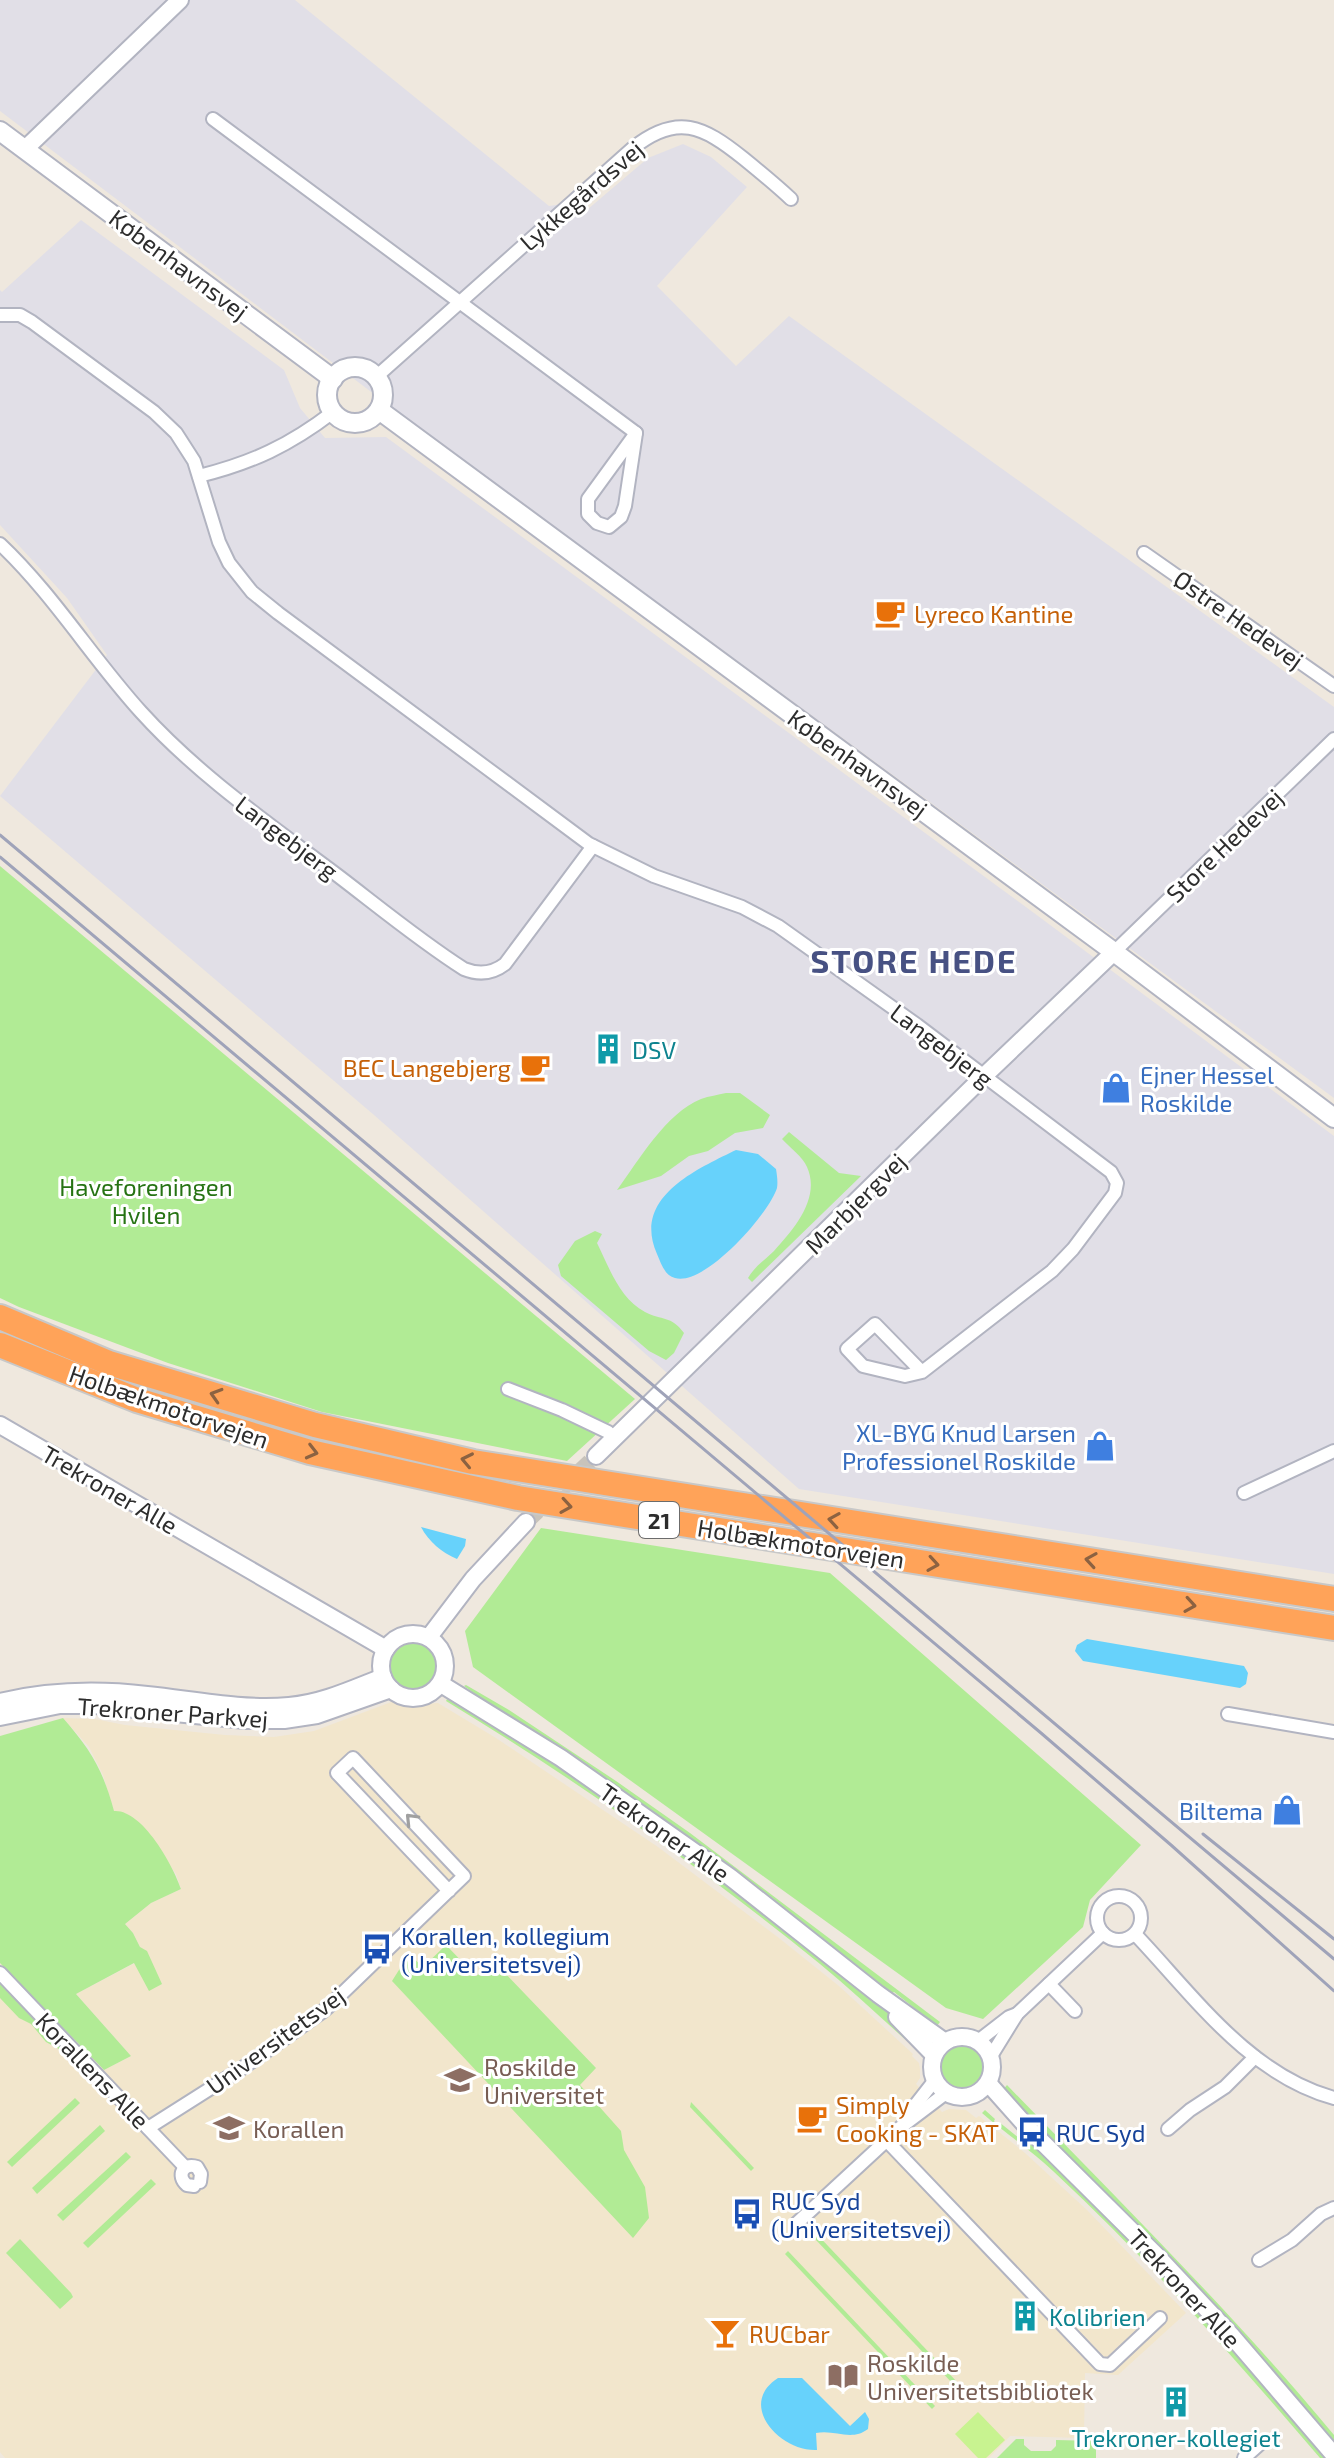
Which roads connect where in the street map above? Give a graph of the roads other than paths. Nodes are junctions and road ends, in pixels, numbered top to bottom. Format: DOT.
graph roads {
  1 [pos="180,0"];
  2 [pos="213,119"];
  3 [pos="0,131"];
  4 [pos="25,149"];
  5 [pos="791,199"];
  6 [pos="460,302"];
  7 [pos="0,315"];
  8 [pos="376,377"];
  9 [pos="333,379"];
  10 [pos="379,410"];
  11 [pos="333,412"];
  12 [pos="636,433"];
  13 [pos="199,476"];
  14 [pos="0,544"];
  15 [pos="1144,553"];
  16 [pos="1334,686"];
  17 [pos="1334,739"];
  18 [pos="593,846"];
  19 [pos="1114,952"];
  20 [pos="983,1077"];
  21 [pos="1334,1118"];
  22 [pos="0,1317"];
  23 [pos="0,1345"];
  24 [pos="922,1372"];
  25 [pos="508,1389"];
  26 [pos="0,1425"];
  27 [pos="614,1438"];
  28 [pos="1334,1451"];
  29 [pos="596,1456"];
  30 [pos="1244,1493"];
  31 [pos="526,1522"];
  32 [pos="1334,1599"];
  33 [pos="1334,1628"];
  34 [pos="429,1637"];
  35 [pos="386,1649"];
  36 [pos="387,1683"];
  37 [pos="441,1684"];
  38 [pos="0,1702"];
  39 [pos="1228,1714"];
  40 [pos="0,1717"];
  41 [pos="1334,1732"];
  42 [pos="449,1891"];
  43 [pos="1103,1933"];
  44 [pos="1135,1934"];
  45 [pos="0,1973"];
  46 [pos="1049,1984"];
  47 [pos="1075,2011"];
  48 [pos="1017,2014"];
  49 [pos="978,2041"];
  50 [pos="939,2048"];
  51 [pos="991,2056"];
  52 [pos="1255,2057"];
  53 [pos="941,2087"];
  54 [pos="982,2088"];
  55 [pos="1334,2098"];
  56 [pos="148,2128"];
  57 [pos="1168,2129"];
  58 [pos="887,2141"];
  59 [pos="197,2184"];
  60 [pos="1334,2208"];
  61 [pos="796,2224"];
  62 [pos="1259,2260"];
  63 [pos="1160,2318"];
  64 [pos="1263,2441"];
  65 [pos="1334,2455"];
  66 [pos="1244,2458"];
  1 -- 4 [label="street"];
  2 -- 6 [label="street"];
  3 -- 4 [label="main road, Københavnsvej"];
  4 -- 9 [label="main road, Københavnsvej"];
  5 -- 6 [label="street, Lykkegårdsvej"];
  6 -- 8 [label="street, Lykkegårdsvej"];
  6 -- 12 [label="street"];
  7 -- 13 [label="street, Langebjerg"];
  8 -- 9 [label="main road"];
  8 -- 10 [label="main road"];
  9 -- 11 [label="main road"];
  10 -- 11 [label="main road"];
  10 -- 19 [label="main road, Københavnsvej"];
  11 -- 13 [label="street"];
  12 -- 12 [label="street"];
  13 -- 18 [label="street, Langebjerg"];
  14 -- 18 [label="street, Langebjerg"];
  15 -- 16 [label="street, Østre Hedevej"];
  17 -- 19 [label="street, Store Hedevej"];
  18 -- 20 [label="street, Langebjerg"];
  19 -- 20 [label="street, Marbjergvej"];
  19 -- 21 [label="main road, Københavnsvej"];
  20 -- 24 [label="street, Langebjerg"];
  20 -- 27 [label="street, Marbjergvej"];
  32 -- 22 [label="highway, Holbækmotorvejen / 21, one-way"];
  23 -- 33 [label="highway, Holbækmotorvejen / 21, one-way"];
  24 -- 24 [label="street"];
  25 -- 27 [label="street"];
  26 -- 35 [label="street, Trekroner Alle"];
  27 -- 29 [label="street, Marbjergvej"];
  28 -- 30 [label="street"];
  31 -- 34 [label="street"];
  34 -- 35 [label="street"];
  34 -- 37 [label="street"];
  35 -- 36 [label="street"];
  36 -- 37 [label="street"];
  36 -- 38 [label="street, Trekroner Parkvej"];
  36 -- 40 [label="street, Trekroner Parkvej"];
  37 -- 50 [label="street, Trekroner Alle"];
  39 -- 41 [label="street"];
  42 -- 42 [label="street, Universitetsvej, one-way"];
  42 -- 56 [label="street, Universitetsvej"];
  43 -- 44 [label="street"];
  43 -- 44 [label="street"];
  43 -- 46 [label="street"];
  44 -- 52 [label="street"];
  45 -- 56 [label="street, Korallens Alle"];
  46 -- 47 [label="street"];
  46 -- 48 [label="street"];
  48 -- 49 [label="street"];
  48 -- 51 [label="street"];
  49 -- 50 [label="street"];
  49 -- 51 [label="street"];
  50 -- 53 [label="street"];
  51 -- 54 [label="street"];
  52 -- 55 [label="street"];
  52 -- 57 [label="street"];
  53 -- 54 [label="street"];
  53 -- 58 [label="street"];
  54 -- 65 [label="street, Trekroner Alle"];
  56 -- 59 [label="street, Korallens Alle"];
  58 -- 61 [label="street"];
  58 -- 63 [label="street"];
  60 -- 62 [label="street"];
  64 -- 66 [label="street"];
}
